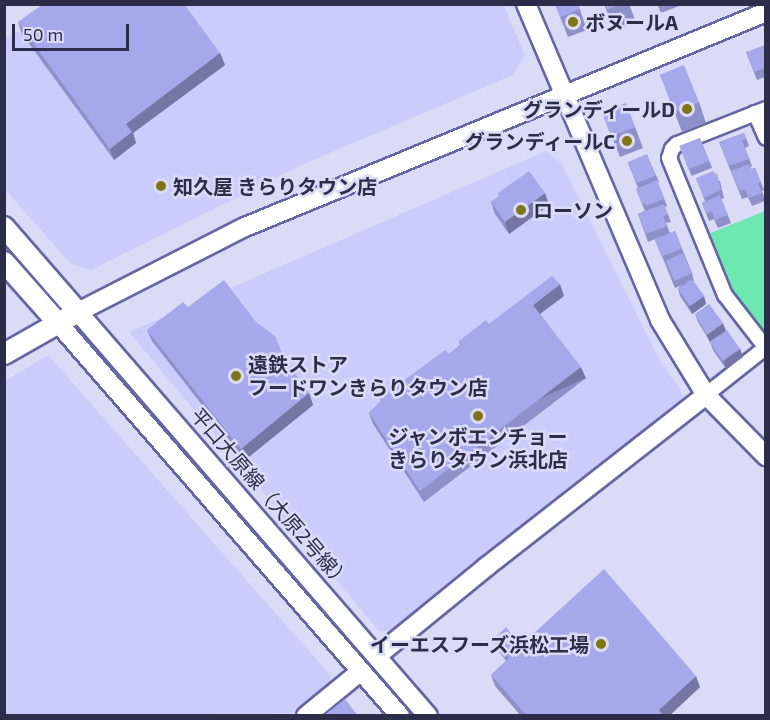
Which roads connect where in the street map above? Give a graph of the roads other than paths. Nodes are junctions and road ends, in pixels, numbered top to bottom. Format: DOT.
graph roads {
  1 [pos="526,4"];
  2 [pos="765,12"];
  3 [pos="563,97"];
  4 [pos="760,111"];
  5 [pos="765,138"];
  6 [pos="4,227"];
  7 [pos="4,262"];
  8 [pos="78,312"];
  9 [pos="58,323"];
  10 [pos="764,349"];
  11 [pos="4,354"];
  12 [pos="709,393"];
  13 [pos="765,456"];
  14 [pos="377,657"];
  15 [pos="361,670"];
  16 [pos="306,716"];
  17 [pos="400,716"];
  18 [pos="428,716"];
  1 -- 3 [label="street"];
  2 -- 3 [label="street"];
  3 -- 8 [label="street"];
  3 -- 12 [label="street"];
  4 -- 5 [label="street"];
  4 -- 10 [label="street"];
  6 -- 8 [label="main road"];
  7 -- 9 [label="main road"];
  8 -- 9 [label="main road"];
  8 -- 14 [label="street, 平口大原線（大原2号線）"];
  9 -- 11 [label="main road"];
  9 -- 15 [label="street"];
  10 -- 12 [label="street"];
  12 -- 13 [label="street"];
  12 -- 14 [label="street"];
  14 -- 18 [label="street, 平口大原線（大原2号線）"];
  15 -- 16 [label="street"];
  15 -- 17 [label="street"];
}
